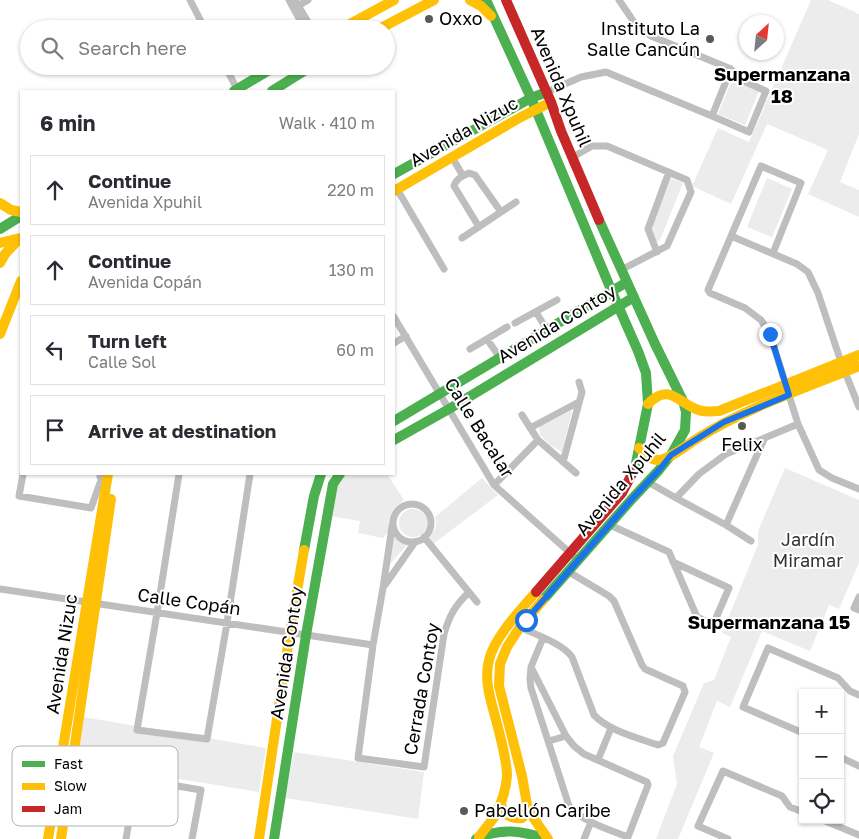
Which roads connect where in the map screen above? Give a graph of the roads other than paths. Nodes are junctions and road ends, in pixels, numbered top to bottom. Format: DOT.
graph roads {
  1 [pos="190,0"];
  2 [pos="289,0"];
  3 [pos="308,0"];
  4 [pos="394,0"];
  5 [pos="434,0"];
  6 [pos="470,0"];
  7 [pos="486,0"];
  8 [pos="506,0"];
  9 [pos="619,0"];
  10 [pos="297,3"];
  11 [pos="200,20"];
  12 [pos="300,20"];
  13 [pos="307,20"];
  14 [pos="357,20"];
  15 [pos="395,21"];
  16 [pos="495,21"];
  17 [pos="731,69"];
  18 [pos="229,75"];
  19 [pos="261,75"];
  20 [pos="298,75"];
  21 [pos="236,90"];
  22 [pos="274,90"];
  23 [pos="549,91"];
  24 [pos="531,98"];
  25 [pos="552,102"];
  26 [pos="536,110"];
  27 [pos="712,116"];
  28 [pos="561,129"];
  29 [pos="452,157"];
  30 [pos="573,157"];
  31 [pos="669,172"];
  32 [pos="395,173"];
  33 [pos="463,176"];
  34 [pos="395,190"];
  35 [pos="516,202"];
  36 [pos="0,203"];
  37 [pos="501,212"];
  38 [pos="20,214"];
  39 [pos="20,215"];
  40 [pos="479,227"];
  41 [pos="0,229"];
  42 [pos="731,236"];
  43 [pos="20,238"];
  44 [pos="462,238"];
  45 [pos="0,243"];
  46 [pos="657,252"];
  47 [pos="773,253"];
  48 [pos="0,263"];
  49 [pos="444,269"];
  50 [pos="621,270"];
  51 [pos="627,282"];
  52 [pos="20,284"];
  53 [pos="612,292"];
  54 [pos="634,297"];
  55 [pos="557,300"];
  56 [pos="618,306"];
  57 [pos="536,312"];
  58 [pos="395,319"];
  59 [pos="515,324"];
  60 [pos="506,327"];
  61 [pos="548,330"];
  62 [pos="0,334"];
  63 [pos="406,336"];
  64 [pos="487,339"];
  65 [pos="395,342"];
  66 [pos="470,350"];
  67 [pos="859,355"];
  68 [pos="500,358"];
  69 [pos="859,366"];
  70 [pos="843,367"];
  71 [pos="579,382"];
  72 [pos="787,390"];
  73 [pos="440,394"];
  74 [pos="683,401"];
  75 [pos="579,402"];
  76 [pos="648,404"];
  77 [pos="448,408"];
  78 [pos="859,408"];
  79 [pos="522,415"];
  80 [pos="395,420"];
  81 [pos="798,424"];
  82 [pos="530,428"];
  83 [pos="395,439"];
  84 [pos="764,439"];
  85 [pos="538,440"];
  86 [pos="639,448"];
  87 [pos="671,455"];
  88 [pos="563,462"];
  89 [pos="576,473"];
  90 [pos="23,475"];
  91 [pos="179,475"];
  92 [pos="250,475"];
  93 [pos="320,475"];
  94 [pos="339,475"];
  95 [pos="106,476"];
  96 [pos="648,482"];
  97 [pos="494,485"];
  98 [pos="859,489"];
  99 [pos="676,498"];
  100 [pos="393,520"];
  101 [pos="610,525"];
  102 [pos="726,525"];
  103 [pos="424,537"];
  104 [pos="751,541"];
  105 [pos="415,542"];
  106 [pos="570,552"];
  107 [pos="578,560"];
  108 [pos="673,562"];
  109 [pos="569,572"];
  110 [pos="383,588"];
  111 [pos="0,589"];
  112 [pos="469,592"];
  113 [pos="859,597"];
  114 [pos="91,602"];
  115 [pos="477,602"];
  116 [pos="859,610"];
  117 [pos="157,613"];
  118 [pos="227,623"];
  119 [pos="520,627"];
  120 [pos="290,632"];
  121 [pos="306,635"];
  122 [pos="543,638"];
  123 [pos="373,645"];
  124 [pos="530,667"];
  125 [pos="859,695"];
  126 [pos="611,728"];
  127 [pos="799,731"];
  128 [pos="566,736"];
  129 [pos="548,741"];
  130 [pos="65,746"];
  131 [pos="73,746"];
  132 [pos="844,759"];
  133 [pos="598,760"];
  134 [pos="859,766"];
  135 [pos="178,786"];
  136 [pos="501,803"];
  137 [pos="528,810"];
  138 [pos="799,810"];
  139 [pos="591,822"];
  140 [pos="833,824"];
  141 [pos="50,826"];
  142 [pos="63,826"];
  143 [pos="128,826"];
  144 [pos="859,835"];
  145 [pos="478,838"];
  146 [pos="630,838"];
  147 [pos="48,839"];
  148 [pos="61,839"];
  149 [pos="126,839"];
  150 [pos="192,839"];
  151 [pos="259,839"];
  152 [pos="274,839"];
  153 [pos="548,839"];
  154 [pos="584,839"];
  155 [pos="728,839"];
  1 -- 11 [label="street"];
  2 -- 12 [label="street"];
  3 -- 10 [label="street"];
  4 -- 14 [label="street"];
  5 -- 15 [label="street"];
  6 -- 16 [label="street"];
  7 -- 16 [label="street, Avenida Xpuhil"];
  8 -- 23 [label="street, Avenida Xpuhil"];
  9 -- 17 [label="street"];
  10 -- 13 [label="street"];
  16 -- 24 [label="street, Avenida Xpuhil"];
  17 -- 27 [label="street"];
  17 -- 27 [label="street"];
  18 -- 21 [label="street"];
  19 -- 21 [label="street"];
  20 -- 22 [label="street"];
  23 -- 24 [label="street, Avenida Nizuc"];
  23 -- 25 [label="street, Avenida Xpuhil"];
  23 -- 27 [label="street"];
  23 -- 28 [label="street"];
  24 -- 26 [label="street, Avenida Xpuhil"];
  24 -- 32 [label="street, Avenida Nizuc"];
  25 -- 26 [label="street, Avenida Nizuc"];
  25 -- 28 [label="street, Avenida Xpuhil"];
  26 -- 29 [label="street, Avenida Nizuc"];
  26 -- 53 [label="street, Avenida Xpuhil"];
  28 -- 30 [label="street, Avenida Xpuhil"];
  29 -- 33 [label="street"];
  29 -- 34 [label="street, Avenida Nizuc"];
  30 -- 31 [label="street"];
  30 -- 50 [label="street, Avenida Xpuhil"];
  31 -- 46 [label="street"];
  31 -- 46 [label="street"];
  33 -- 37 [label="street"];
  33 -- 40 [label="street"];
  34 -- 49 [label="street"];
  35 -- 37 [label="street"];
  36 -- 38 [label="street"];
  37 -- 40 [label="street"];
  39 -- 41 [label="street"];
  40 -- 44 [label="street"];
  42 -- 47 [label="street"];
  42 -- 47 [label="street"];
  42 -- 72 [label="street"];
  43 -- 45 [label="street"];
  43 -- 48 [label="street"];
  46 -- 50 [label="street"];
  47 -- 70 [label="street"];
  50 -- 51 [label="street, Avenida Xpuhil"];
  51 -- 53 [label="street, Avenida Contoy"];
  51 -- 54 [label="street, Avenida Xpuhil"];
  52 -- 62 [label="street"];
  53 -- 56 [label="street, Avenida Xpuhil"];
  53 -- 61 [label="street, Avenida Contoy"];
  54 -- 56 [label="street, Avenida Contoy"];
  54 -- 74 [label="street, Avenida Xpuhil"];
  55 -- 57 [label="street"];
  56 -- 76 [label="street, Avenida Xpuhil"];
  56 -- 77 [label="street, Avenida Contoy"];
  57 -- 59 [label="street"];
  57 -- 61 [label="street"];
  58 -- 63 [label="street, Calle Bacalar"];
  60 -- 64 [label="street"];
  61 -- 68 [label="street, Avenida Contoy"];
  63 -- 65 [label="street"];
  63 -- 73 [label="street, Calle Bacalar"];
  64 -- 66 [label="street"];
  64 -- 68 [label="street"];
  67 -- 70 [label="street"];
  68 -- 73 [label="street, Avenida Contoy"];
  69 -- 70 [label="street"];
  70 -- 72 [label="street"];
  70 -- 78 [label="street"];
  71 -- 75 [label="street"];
  72 -- 74 [label="street"];
  72 -- 81 [label="street"];
  72 -- 87 [label="street"];
  73 -- 77 [label="street, Calle Bacalar"];
  73 -- 80 [label="street, Avenida Contoy"];
  74 -- 76 [label="street"];
  74 -- 87 [label="street, Avenida Xpuhil"];
  75 -- 82 [label="street"];
  75 -- 88 [label="street"];
  76 -- 86 [label="street, Avenida Xpuhil"];
  77 -- 83 [label="street, Avenida Contoy"];
  77 -- 97 [label="street, Calle Bacalar"];
  79 -- 82 [label="street"];
  81 -- 84 [label="street"];
  81 -- 98 [label="street"];
  82 -- 85 [label="street"];
  84 -- 99 [label="street"];
  84 -- 102 [label="street"];
  85 -- 88 [label="street"];
  85 -- 97 [label="street"];
  86 -- 87 [label="street"];
  86 -- 106 [label="street, Avenida Xpuhil"];
  87 -- 96 [label="street, Avenida Xpuhil"];
  88 -- 89 [label="street"];
  90 -- 95 [label="street"];
  91 -- 117 [label="street"];
  92 -- 118 [label="street"];
  93 -- 120 [label="street, Avenida Contoy"];
  94 -- 121 [label="street, Avenida Contoy"];
  95 -- 114 [label="street, Avenida Nizuc"];
  96 -- 99 [label="street"];
  96 -- 101 [label="street, Avenida Xpuhil"];
  97 -- 106 [label="street, Calle Bacalar"];
  99 -- 102 [label="street"];
  100 -- 103 [label="street"];
  100 -- 105 [label="street"];
  100 -- 110 [label="street, Cerrada Contoy"];
  101 -- 107 [label="street, Avenida Xpuhil"];
  101 -- 108 [label="street"];
  102 -- 104 [label="street"];
  103 -- 105 [label="street"];
  103 -- 112 [label="street"];
  105 -- 110 [label="street, Cerrada Contoy"];
  106 -- 107 [label="street, Calle Bacalar"];
  106 -- 136 [label="street, Avenida Xpuhil"];
  107 -- 109 [label="street, Avenida Xpuhil"];
  108 -- 108 [label="street"];
  109 -- 119 [label="street, Avenida Xpuhil"];
  109 -- 126 [label="street"];
  110 -- 123 [label="street, Cerrada Contoy"];
  111 -- 114 [label="street, Calle Copán"];
  112 -- 115 [label="street"];
  112 -- 123 [label="street, Cerrada Contoy"];
  113 -- 116 [label="street"];
  114 -- 117 [label="street, Calle Copán"];
  114 -- 130 [label="street, Avenida Nizuc"];
  114 -- 131 [label="street, Avenida Nizuc"];
  117 -- 118 [label="street, Calle Copán"];
  117 -- 118 [label="street"];
  118 -- 120 [label="street, Calle Copán"];
  119 -- 122 [label="street"];
  119 -- 137 [label="street, Avenida Xpuhil"];
  120 -- 121 [label="street, Calle Copán"];
  120 -- 151 [label="street, Avenida Contoy"];
  121 -- 123 [label="street, Calle Copán"];
  121 -- 152 [label="street, Avenida Contoy"];
  122 -- 124 [label="street"];
  122 -- 126 [label="street"];
  124 -- 128 [label="street"];
  124 -- 129 [label="street"];
  125 -- 127 [label="street"];
  126 -- 133 [label="street"];
  128 -- 129 [label="street"];
  128 -- 133 [label="street"];
  129 -- 139 [label="street"];
  132 -- 134 [label="street"];
  133 -- 146 [label="street"];
  135 -- 150 [label="street"];
  136 -- 137 [label="street"];
  136 -- 145 [label="street, Avenida Xpuhil"];
  137 -- 153 [label="street, Avenida Xpuhil"];
  138 -- 155 [label="street"];
  139 -- 146 [label="street"];
  139 -- 154 [label="street"];
  140 -- 144 [label="street"];
  141 -- 147 [label="street, Avenida Nizuc"];
  142 -- 148 [label="street, Avenida Nizuc"];
  143 -- 149 [label="street"];
  145 -- 153 [label="street"];
}
